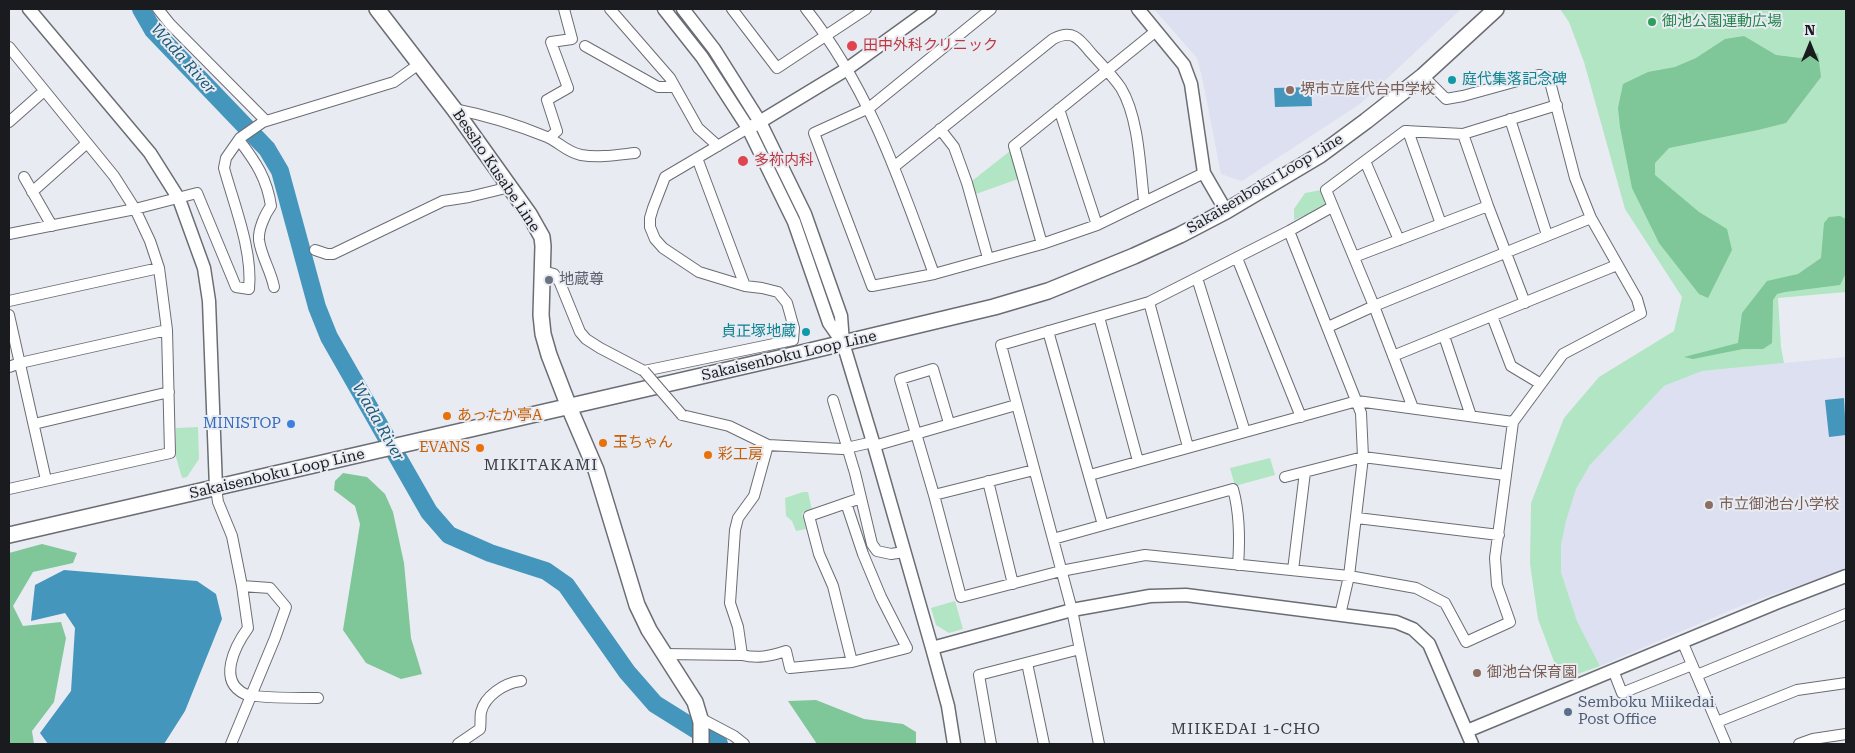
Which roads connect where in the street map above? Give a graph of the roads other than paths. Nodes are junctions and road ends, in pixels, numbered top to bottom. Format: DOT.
graph roads {
  1 [pos="29,9"];
  2 [pos="158,9"];
  3 [pos="378,9"];
  4 [pos="564,9"];
  5 [pos="610,9"];
  6 [pos="664,9"];
  7 [pos="683,9"];
  8 [pos="732,9"];
  9 [pos="806,9"];
  10 [pos="866,9"];
  11 [pos="930,9"];
  12 [pos="991,9"];
  13 [pos="1138,9"];
  14 [pos="1496,9"];
  15 [pos="1156,31"];
  16 [pos="827,35"];
  17 [pos="585,46"];
  18 [pos="9,47"];
  19 [pos="419,64"];
  20 [pos="847,69"];
  21 [pos="1107,71"];
  22 [pos="1423,76"];
  23 [pos="675,87"];
  24 [pos="44,91"];
  25 [pos="1557,105"];
  26 [pos="869,108"];
  27 [pos="454,109"];
  28 [pos="1059,109"];
  29 [pos="1510,119"];
  30 [pos="265,121"];
  31 [pos="9,122"];
  32 [pos="760,122"];
  33 [pos="748,128"];
  34 [pos="940,129"];
  35 [pos="1408,131"];
  36 [pos="1463,134"];
  37 [pos="549,138"];
  38 [pos="240,139"];
  39 [pos="87,143"];
  40 [pos="718,146"];
  41 [pos="634,153"];
  42 [pos="696,158"];
  43 [pos="1365,161"];
  44 [pos="895,166"];
  45 [pos="1204,173"];
  46 [pos="24,177"];
  47 [pos="510,187"];
  48 [pos="32,192"];
  49 [pos="179,199"];
  50 [pos="1144,201"];
  51 [pos="1488,206"];
  52 [pos="1332,207"];
  53 [pos="135,209"];
  54 [pos="1226,211"];
  55 [pos="1591,218"];
  56 [pos="1441,224"];
  57 [pos="1097,225"];
  58 [pos="52,226"];
  59 [pos="1289,231"];
  60 [pos="9,234"];
  61 [pos="1548,235"];
  62 [pos="1399,240"];
  63 [pos="1042,244"];
  64 [pos="315,250"];
  65 [pos="1505,253"];
  66 [pos="1354,257"];
  67 [pos="988,258"];
  68 [pos="1237,258"];
  69 [pos="1617,265"];
  70 [pos="159,268"];
  71 [pos="543,271"];
  72 [pos="934,274"];
  73 [pos="1197,278"];
  74 [pos="745,286"];
  75 [pos="274,287"];
  76 [pos="9,301"];
  77 [pos="1149,302"];
  78 [pos="1525,302"];
  79 [pos="1374,306"];
  80 [pos="9,314"];
  81 [pos="1492,316"];
  82 [pos="1098,317"];
  83 [pos="1328,327"];
  84 [pos="167,330"];
  85 [pos="1048,331"];
  86 [pos="1444,336"];
  87 [pos="843,343"];
  88 [pos="1393,356"];
  89 [pos="20,363"];
  90 [pos="9,367"];
  91 [pos="644,370"];
  92 [pos="1541,384"];
  93 [pos="169,392"];
  94 [pos="833,400"];
  95 [pos="1357,401"];
  96 [pos="1016,404"];
  97 [pos="569,407"];
  98 [pos="1413,408"];
  99 [pos="1471,416"];
  100 [pos="1300,417"];
  101 [pos="1513,422"];
  102 [pos="949,423"];
  103 [pos="34,424"];
  104 [pos="1245,432"];
  105 [pos="916,435"];
  106 [pos="874,444"];
  107 [pos="768,445"];
  108 [pos="847,448"];
  109 [pos="1188,448"];
  110 [pos="1364,457"];
  111 [pos="1138,461"];
  112 [pos="1034,470"];
  113 [pos="1305,472"];
  114 [pos="1090,475"];
  115 [pos="1506,475"];
  116 [pos="1285,477"];
  117 [pos="46,480"];
  118 [pos="988,482"];
  119 [pos="216,488"];
  120 [pos="9,490"];
  121 [pos="934,495"];
  122 [pos="861,498"];
  123 [pos="846,503"];
  124 [pos="1357,518"];
  125 [pos="1103,525"];
  126 [pos="9,535"];
  127 [pos="1500,535"];
  128 [pos="1053,539"];
  129 [pos="904,552"];
  130 [pos="1238,565"];
  131 [pos="1293,570"];
  132 [pos="1061,571"];
  133 [pos="1349,576"];
  134 [pos="1846,576"];
  135 [pos="1013,584"];
  136 [pos="242,586"];
  137 [pos="1072,610"];
  138 [pos="1846,614"];
  139 [pos="1340,615"];
  140 [pos="1682,641"];
  141 [pos="932,648"];
  142 [pos="1080,649"];
  143 [pos="663,654"];
  144 [pos="742,655"];
  145 [pos="852,662"];
  146 [pos="1027,663"];
  147 [pos="1692,665"];
  148 [pos="1613,670"];
  149 [pos="1697,675"];
  150 [pos="520,681"];
  151 [pos="1846,682"];
  152 [pos="251,695"];
  153 [pos="318,698"];
  154 [pos="700,720"];
  155 [pos="1717,722"];
  156 [pos="1467,731"];
  157 [pos="1846,734"];
  158 [pos="231,744"];
  159 [pos="458,744"];
  160 [pos="701,744"];
  161 [pos="744,744"];
  162 [pos="954,744"];
  163 [pos="990,744"];
  164 [pos="1044,744"];
  165 [pos="1099,744"];
  166 [pos="1472,744"];
  167 [pos="1726,744"];
  168 [pos="1799,744"];
  1 -- 49 [label="street"];
  2 -- 30 [label="street"];
  3 -- 19 [label="main road, Bessho Kusabe Line"];
  4 -- 37 [label="street"];
  5 -- 23 [label="street"];
  6 -- 33 [label="street"];
  7 -- 32 [label="street"];
  8 -- 16 [label="street"];
  9 -- 16 [label="street"];
  10 -- 16 [label="street"];
  11 -- 20 [label="street"];
  12 -- 26 [label="street"];
  13 -- 15 [label="street"];
  14 -- 22 [label="main road, Sakaisenboku Loop Line"];
  15 -- 21 [label="street"];
  15 -- 45 [label="street"];
  16 -- 20 [label="street"];
  17 -- 23 [label="street"];
  18 -- 24 [label="street"];
  19 -- 27 [label="main road, Bessho Kusabe Line"];
  19 -- 30 [label="street"];
  20 -- 26 [label="street"];
  20 -- 32 [label="street"];
  21 -- 28 [label="street"];
  21 -- 34 [label="street"];
  21 -- 50 [label="street"];
  22 -- 25 [label="street"];
  22 -- 54 [label="main road, Sakaisenboku Loop Line"];
  23 -- 40 [label="street"];
  24 -- 31 [label="street"];
  24 -- 39 [label="street"];
  25 -- 29 [label="street"];
  25 -- 55 [label="street"];
  26 -- 44 [label="street"];
  26 -- 72 [label="street"];
  27 -- 37 [label="street"];
  27 -- 47 [label="main road, Bessho Kusabe Line"];
  28 -- 57 [label="street"];
  28 -- 63 [label="street"];
  29 -- 36 [label="street"];
  29 -- 61 [label="street"];
  30 -- 38 [label="street"];
  32 -- 33 [label="street"];
  32 -- 87 [label="street"];
  33 -- 40 [label="street"];
  33 -- 87 [label="street"];
  34 -- 44 [label="street"];
  34 -- 67 [label="street"];
  35 -- 36 [label="street"];
  35 -- 43 [label="street"];
  35 -- 56 [label="street"];
  36 -- 51 [label="street"];
  37 -- 41 [label="street"];
  38 -- 49 [label="street"];
  38 -- 75 [label="street"];
  39 -- 48 [label="street"];
  39 -- 53 [label="street"];
  40 -- 42 [label="street"];
  42 -- 74 [label="street"];
  42 -- 74 [label="street"];
  43 -- 52 [label="street"];
  43 -- 62 [label="street"];
  44 -- 72 [label="street"];
  45 -- 50 [label="street"];
  45 -- 54 [label="street"];
  46 -- 48 [label="street"];
  47 -- 64 [label="street"];
  47 -- 71 [label="main road, Bessho Kusabe Line"];
  48 -- 58 [label="street"];
  49 -- 53 [label="street"];
  49 -- 119 [label="street"];
  50 -- 57 [label="street"];
  51 -- 56 [label="street"];
  51 -- 65 [label="street"];
  52 -- 59 [label="street"];
  52 -- 66 [label="street"];
  53 -- 58 [label="street"];
  53 -- 70 [label="street"];
  54 -- 87 [label="main road, Sakaisenboku Loop Line"];
  55 -- 61 [label="street"];
  55 -- 69 [label="street"];
  56 -- 62 [label="street"];
  57 -- 63 [label="street"];
  58 -- 60 [label="street"];
  59 -- 68 [label="street"];
  59 -- 83 [label="street"];
  61 -- 65 [label="street"];
  62 -- 66 [label="street"];
  63 -- 67 [label="street"];
  65 -- 78 [label="street"];
  65 -- 79 [label="street"];
  66 -- 79 [label="street"];
  67 -- 72 [label="street"];
  68 -- 73 [label="street"];
  68 -- 100 [label="street"];
  69 -- 78 [label="street"];
  69 -- 92 [label="street"];
  70 -- 76 [label="street"];
  70 -- 84 [label="street"];
  71 -- 91 [label="street"];
  71 -- 97 [label="main road, Bessho Kusabe Line"];
  73 -- 77 [label="street"];
  73 -- 104 [label="street"];
  74 -- 91 [label="street"];
  77 -- 82 [label="street"];
  77 -- 109 [label="street"];
  78 -- 81 [label="street"];
  79 -- 83 [label="street"];
  79 -- 88 [label="street"];
  80 -- 89 [label="street"];
  81 -- 86 [label="street"];
  81 -- 92 [label="street"];
  82 -- 85 [label="street"];
  82 -- 111 [label="street"];
  83 -- 95 [label="street"];
  84 -- 89 [label="street"];
  84 -- 93 [label="street"];
  85 -- 96 [label="street"];
  85 -- 114 [label="street"];
  86 -- 88 [label="street"];
  86 -- 99 [label="street"];
  87 -- 97 [label="main road, Sakaisenboku Loop Line"];
  87 -- 106 [label="street"];
  88 -- 98 [label="street"];
  89 -- 90 [label="street"];
  89 -- 103 [label="street"];
  91 -- 107 [label="street, bridge"];
  92 -- 101 [label="street"];
  93 -- 103 [label="street"];
  93 -- 117 [label="street"];
  94 -- 108 [label="street"];
  95 -- 98 [label="street"];
  95 -- 100 [label="street"];
  95 -- 110 [label="street"];
  96 -- 102 [label="street"];
  96 -- 112 [label="street"];
  97 -- 119 [label="main road, Sakaisenboku Loop Line"];
  97 -- 143 [label="main road, Bessho Kusabe Line"];
  98 -- 99 [label="street"];
  99 -- 101 [label="street"];
  100 -- 104 [label="street"];
  101 -- 115 [label="street"];
  102 -- 105 [label="street"];
  102 -- 105 [label="street"];
  103 -- 117 [label="street"];
  104 -- 109 [label="street"];
  105 -- 106 [label="street"];
  105 -- 121 [label="street"];
  106 -- 108 [label="street"];
  106 -- 129 [label="street"];
  107 -- 108 [label="street"];
  107 -- 144 [label="street"];
  108 -- 122 [label="street"];
  109 -- 111 [label="street"];
  110 -- 113 [label="street"];
  110 -- 115 [label="street"];
  110 -- 124 [label="street"];
  111 -- 114 [label="street"];
  112 -- 118 [label="street"];
  112 -- 128 [label="street"];
  113 -- 116 [label="street"];
  113 -- 131 [label="street"];
  114 -- 125 [label="street"];
  115 -- 127 [label="street"];
  117 -- 120 [label="street"];
  118 -- 121 [label="street"];
  118 -- 135 [label="street"];
  119 -- 126 [label="main road, Sakaisenboku Loop Line"];
  119 -- 136 [label="street"];
  121 -- 135 [label="street"];
  122 -- 123 [label="street"];
  122 -- 129 [label="street"];
  123 -- 145 [label="street"];
  123 -- 145 [label="street"];
  124 -- 127 [label="street"];
  124 -- 133 [label="street"];
  125 -- 128 [label="street"];
  125 -- 130 [label="street"];
  127 -- 133 [label="street"];
  128 -- 132 [label="street"];
  129 -- 141 [label="street"];
  130 -- 131 [label="street"];
  130 -- 132 [label="street"];
  131 -- 133 [label="street"];
  132 -- 135 [label="street"];
  132 -- 137 [label="street"];
  133 -- 139 [label="street"];
  134 -- 140 [label="street"];
  136 -- 152 [label="street"];
  136 -- 152 [label="street"];
  137 -- 139 [label="street"];
  137 -- 141 [label="street"];
  137 -- 142 [label="street"];
  138 -- 149 [label="street"];
  139 -- 156 [label="street"];
  140 -- 147 [label="street"];
  140 -- 148 [label="street"];
  141 -- 162 [label="street"];
  142 -- 146 [label="street"];
  142 -- 165 [label="street"];
  143 -- 144 [label="street"];
  143 -- 154 [label="main road, Bessho Kusabe Line"];
  144 -- 145 [label="street"];
  146 -- 163 [label="street"];
  146 -- 164 [label="street"];
  147 -- 148 [label="street"];
  147 -- 149 [label="street"];
  148 -- 156 [label="street"];
  149 -- 155 [label="street"];
  150 -- 159 [label="street"];
  151 -- 155 [label="street"];
  152 -- 153 [label="street"];
  152 -- 158 [label="street"];
  154 -- 160 [label="main road, Bessho Kusabe Line"];
  154 -- 161 [label="street"];
  155 -- 167 [label="street"];
  156 -- 166 [label="street"];
  157 -- 168 [label="street"];
}
